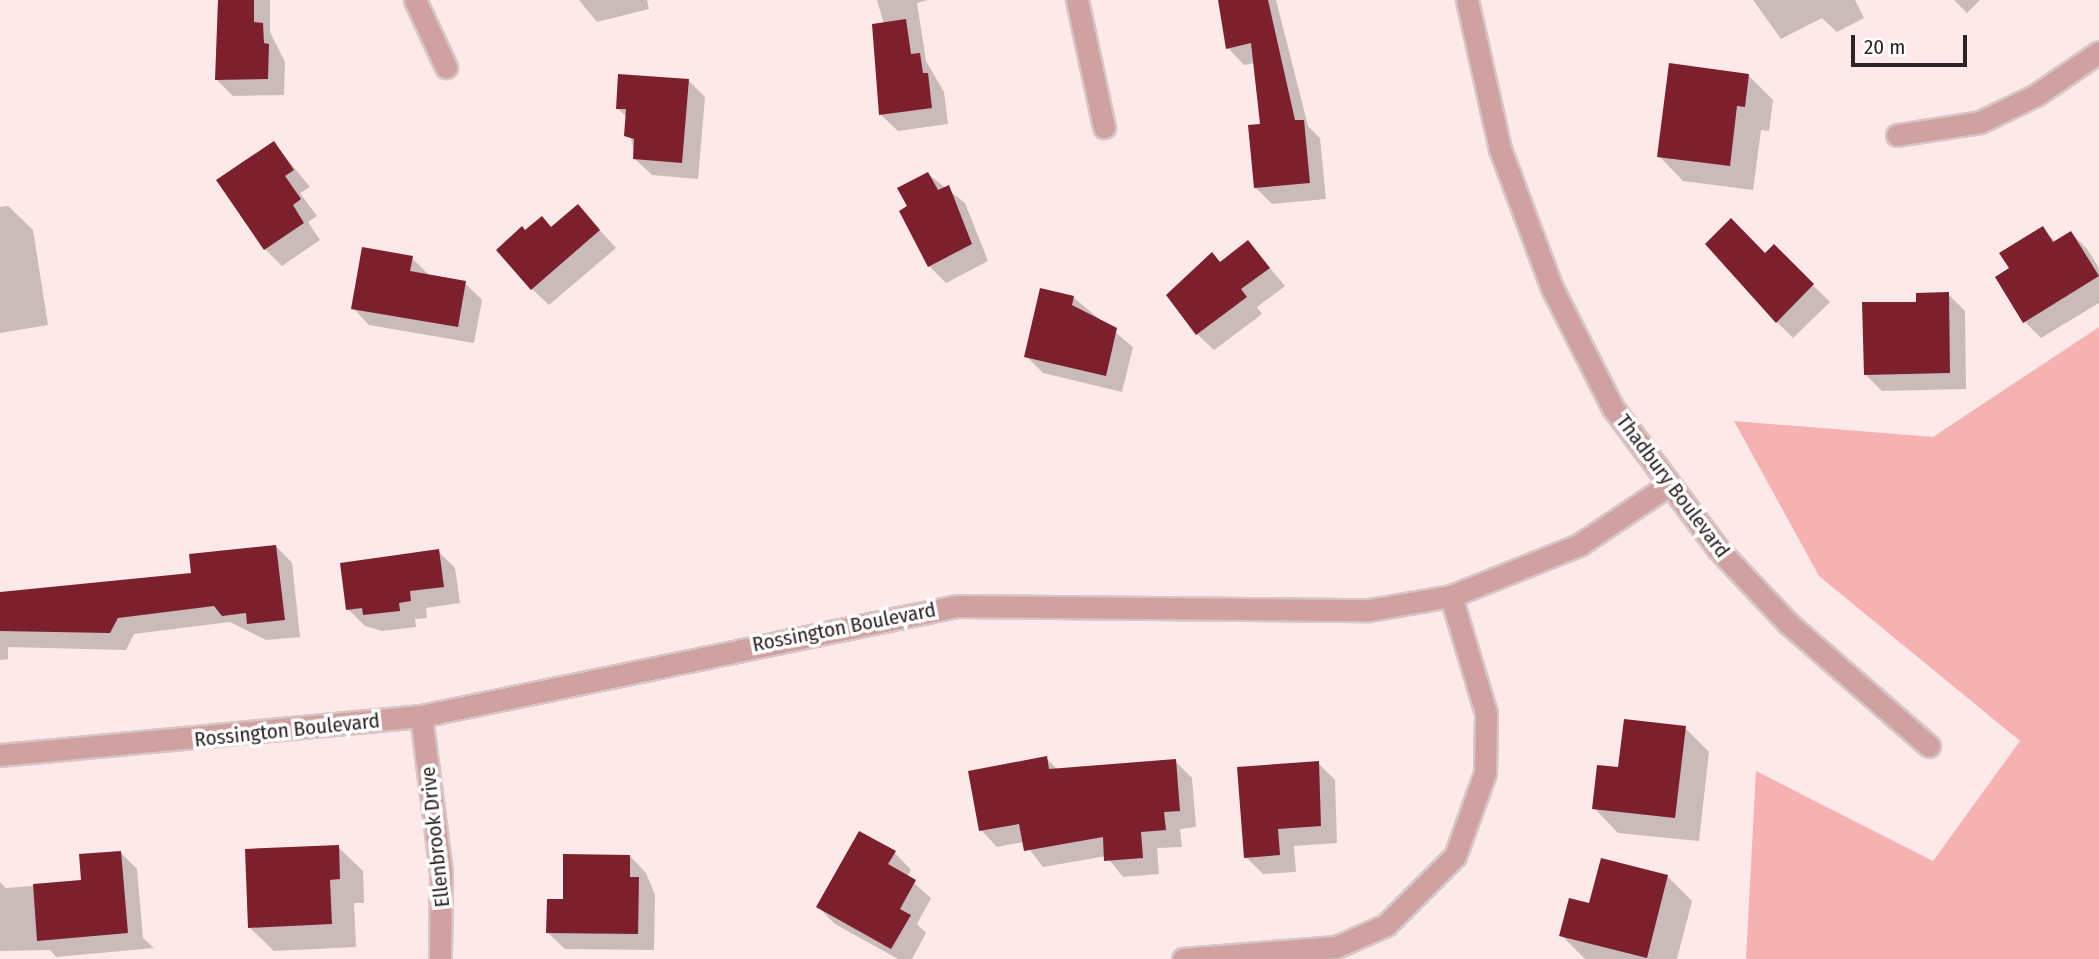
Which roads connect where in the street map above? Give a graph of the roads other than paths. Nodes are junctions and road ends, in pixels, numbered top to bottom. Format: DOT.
graph roads {
  1 [pos="415,0"];
  2 [pos="1077,0"];
  3 [pos="1467,0"];
  4 [pos="2099,52"];
  5 [pos="446,66"];
  6 [pos="1104,127"];
  7 [pos="1897,135"];
  8 [pos="1667,486"];
  9 [pos="1451,596"];
  10 [pos="421,716"];
  11 [pos="1929,746"];
  12 [pos="0,755"];
  13 [pos="440,959"];
  14 [pos="1183,959"];
  1 -- 5 [label="street"];
  2 -- 6 [label="street"];
  3 -- 8 [label="street, Thadbury Boulevard"];
  4 -- 7 [label="street"];
  8 -- 9 [label="street, Rossington Boulevard"];
  8 -- 11 [label="street, Thadbury Boulevard"];
  9 -- 10 [label="street, Rossington Boulevard"];
  9 -- 14 [label="street"];
  10 -- 12 [label="street, Rossington Boulevard"];
  10 -- 13 [label="street, Ellenbrook Drive"];
}
